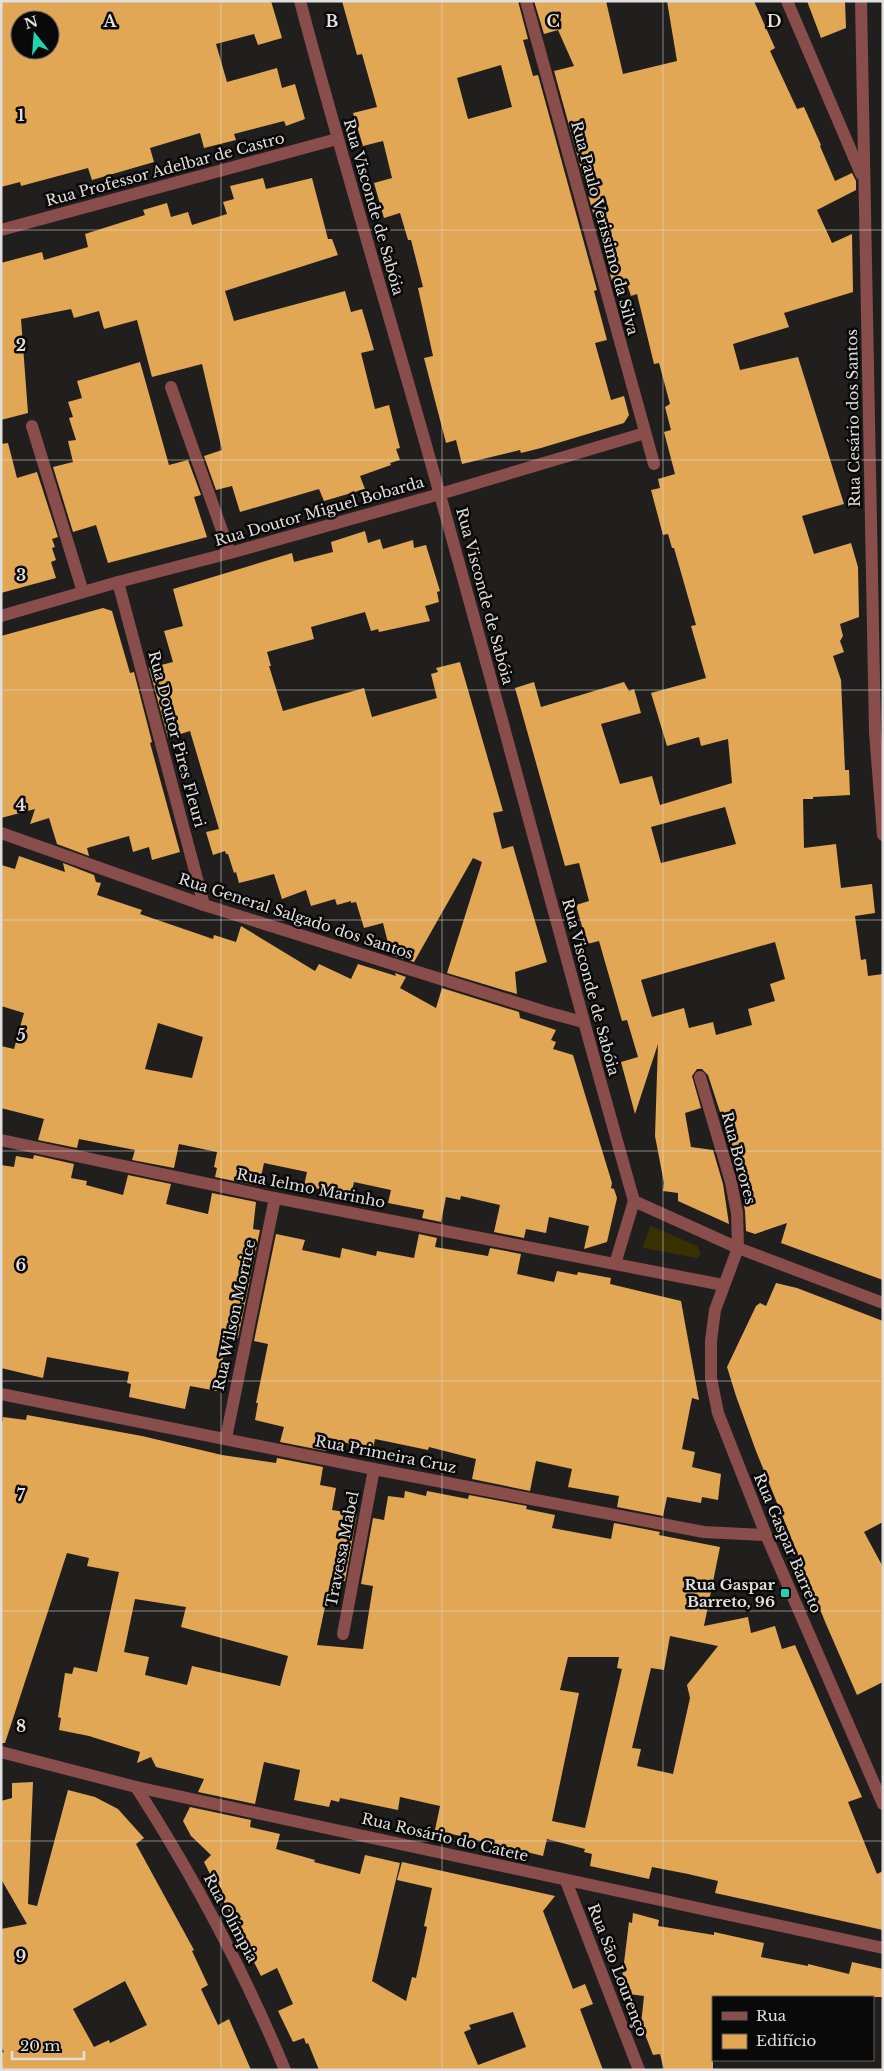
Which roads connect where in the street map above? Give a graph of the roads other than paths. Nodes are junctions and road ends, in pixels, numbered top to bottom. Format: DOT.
graph roads {
  1 [pos="300,1"];
  2 [pos="526,1"];
  3 [pos="787,1"];
  4 [pos="861,1"];
  5 [pos="337,139"];
  6 [pos="863,180"];
  7 [pos="1,230"];
  8 [pos="171,387"];
  9 [pos="32,426"];
  10 [pos="645,433"];
  11 [pos="654,464"];
  12 [pos="440,494"];
  13 [pos="230,554"];
  14 [pos="118,582"];
  15 [pos="83,592"];
  16 [pos="1,616"];
  17 [pos="1,833"];
  18 [pos="883,835"];
  19 [pos="204,905"];
  20 [pos="583,1022"];
  21 [pos="700,1077"];
  22 [pos="1,1140"];
  23 [pos="275,1198"];
  24 [pos="634,1201"];
  25 [pos="738,1248"];
  26 [pos="615,1264"];
  27 [pos="723,1285"];
  28 [pos="883,1303"];
  29 [pos="1,1394"];
  30 [pos="226,1438"];
  31 [pos="374,1469"];
  32 [pos="766,1535"];
  33 [pos="343,1634"];
  34 [pos="2,1753"];
  35 [pos="136,1787"];
  36 [pos="883,1804"];
  37 [pos="566,1881"];
  38 [pos="883,1948"];
  39 [pos="285,2070"];
  40 [pos="639,2070"];
  1 -- 5 [label="street, Rua Visconde de Sabóia"];
  2 -- 10 [label="street, Rua Paulo Verissimo da Silva"];
  3 -- 6 [label="street"];
  4 -- 6 [label="street, Rua Cesário dos Santos"];
  5 -- 7 [label="street, Rua Professor Adelbar de Castro"];
  5 -- 12 [label="street, Rua Visconde de Sabóia"];
  6 -- 18 [label="street, Rua Cesário dos Santos"];
  8 -- 13 [label="street"];
  9 -- 15 [label="street"];
  10 -- 11 [label="street, Rua Paulo Verissimo da Silva"];
  10 -- 12 [label="street, Rua Doutor Miguel Bobarda"];
  12 -- 13 [label="street, Rua Doutor Miguel Bobarda"];
  12 -- 20 [label="street, Rua Visconde de Sabóia"];
  13 -- 14 [label="street, Rua Doutor Miguel Bobarda"];
  14 -- 15 [label="street, Rua Doutor Miguel Bobarda"];
  14 -- 19 [label="street, Rua Doutor Pires Fleuri"];
  15 -- 16 [label="street, Rua Doutor Miguel Bobarda"];
  17 -- 19 [label="street, Rua General Salgado dos Santos"];
  19 -- 20 [label="street, Rua General Salgado dos Santos"];
  20 -- 24 [label="street, Rua Visconde de Sabóia"];
  21 -- 25 [label="street, Rua Borores"];
  22 -- 23 [label="street, Rua Ielmo Marinho"];
  23 -- 26 [label="street, Rua Ielmo Marinho"];
  23 -- 30 [label="street, Rua Wilson Morrice"];
  24 -- 25 [label="street"];
  24 -- 26 [label="street"];
  25 -- 27 [label="street, Rua Gaspar Barreto"];
  25 -- 28 [label="street"];
  26 -- 27 [label="street, Rua Ielmo Marinho"];
  27 -- 32 [label="street, Rua Gaspar Barreto"];
  29 -- 30 [label="street, Rua Primeira Cruz"];
  30 -- 31 [label="street, Rua Primeira Cruz"];
  31 -- 32 [label="street, Rua Primeira Cruz"];
  31 -- 33 [label="street, Travessa Mabel"];
  32 -- 36 [label="street, Rua Gaspar Barreto"];
  34 -- 35 [label="street, Rua Rosário do Catete"];
  35 -- 37 [label="street, Rua Rosário do Catete"];
  35 -- 39 [label="street, Rua Olímpia"];
  37 -- 38 [label="street, Rua Rosário do Catete"];
  37 -- 40 [label="street, Rua São Lourenço"];
}
